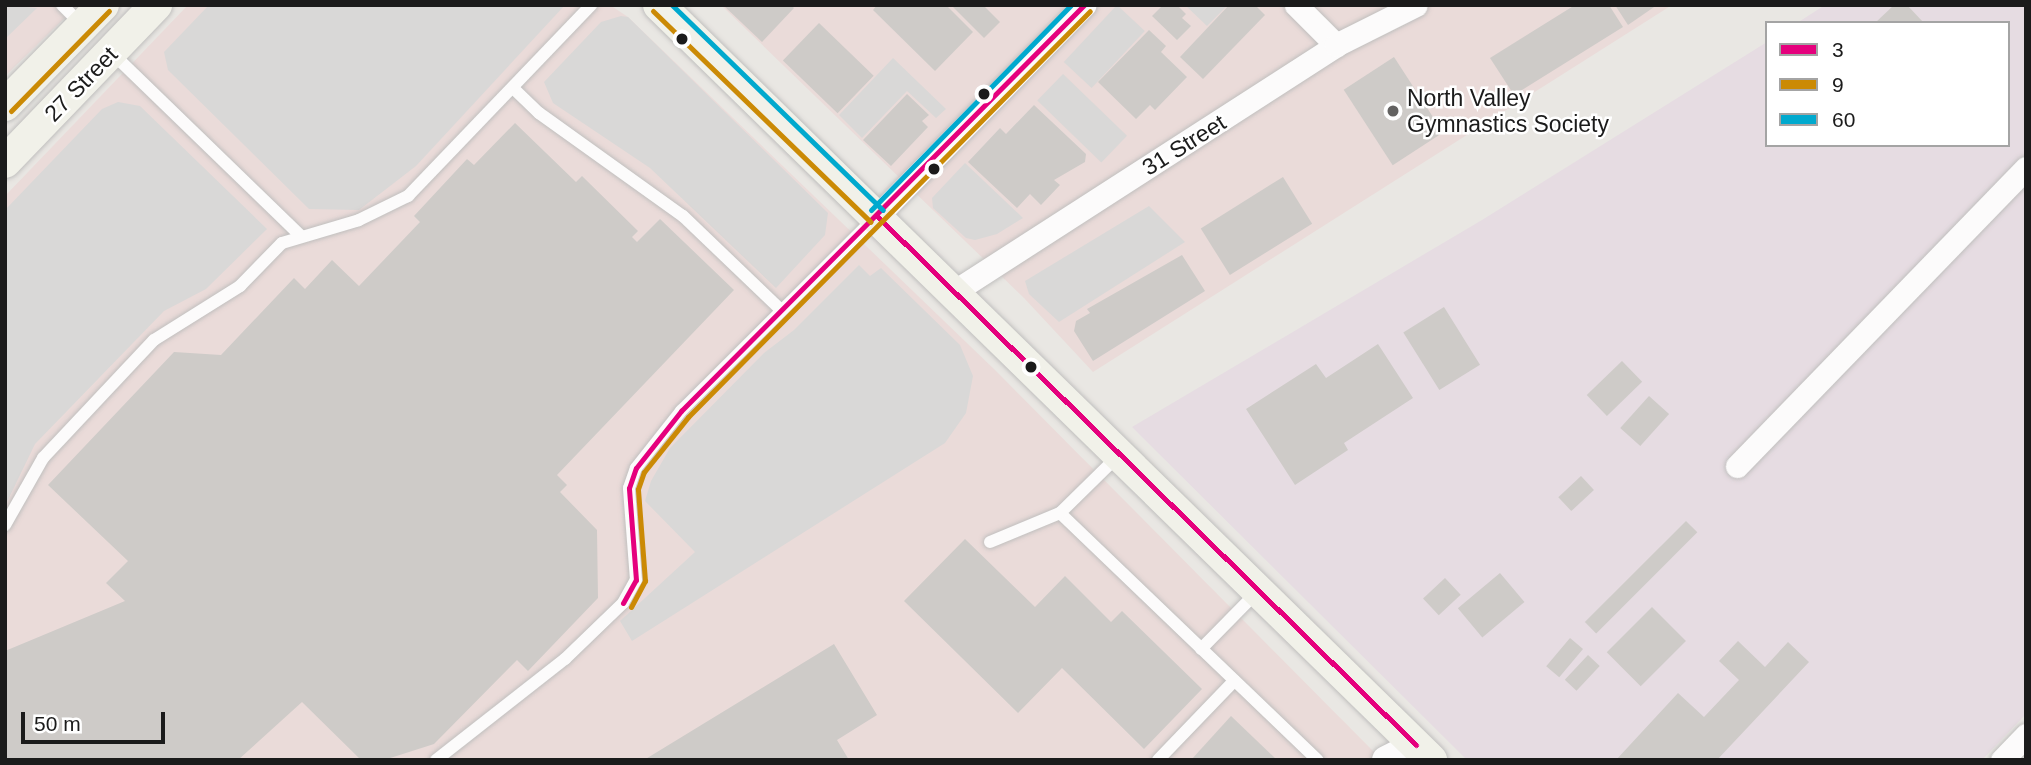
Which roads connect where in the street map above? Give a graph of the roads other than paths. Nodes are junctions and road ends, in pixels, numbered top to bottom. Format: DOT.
graph roads {
  1 [pos="156,5"];
  2 [pos="591,5"];
  3 [pos="659,5"];
  4 [pos="1084,5"];
  5 [pos="1296,5"];
  6 [pos="1416,5"];
  7 [pos="83,12"];
  8 [pos="1336,45"];
  9 [pos="111,52"];
  10 [pos="513,88"];
  11 [pos="8,98"];
  12 [pos="5,162"];
  13 [pos="2026,168"];
  14 [pos="877,216"];
  15 [pos="301,236"];
  16 [pos="955,291"];
  17 [pos="781,310"];
  18 [pos="1119,454"];
  19 [pos="1737,466"];
  20 [pos="1060,513"];
  21 [pos="5,525"];
  22 [pos="990,542"];
  23 [pos="1259,590"];
  24 [pos="1202,649"];
  25 [pos="1234,681"];
  26 [pos="2026,735"];
  27 [pos="1419,755"];
  28 [pos="436,760"];
  29 [pos="1158,760"];
  30 [pos="1318,760"];
  31 [pos="1386,760"];
  32 [pos="2002,760"];
  1 -- 9 [label="main road, 27 Street"];
  2 -- 10 [label="lane"];
  3 -- 14 [label="main road"];
  4 -- 14 [label="street"];
  5 -- 8 [label="street"];
  6 -- 8 [label="street, 31 Street"];
  7 -- 9 [label="street"];
  7 -- 11 [label="main road, 27 Street"];
  8 -- 16 [label="street, 31 Street"];
  9 -- 12 [label="main road, 27 Street"];
  9 -- 15 [label="lane"];
  10 -- 15 [label="lane"];
  10 -- 17 [label="lane"];
  13 -- 19 [label="street"];
  14 -- 16 [label="main road"];
  14 -- 17 [label="lane"];
  15 -- 21 [label="lane"];
  16 -- 18 [label="main road"];
  17 -- 28 [label="lane"];
  18 -- 20 [label="lane"];
  18 -- 23 [label="main road"];
  20 -- 22 [label="lane"];
  20 -- 24 [label="lane"];
  23 -- 24 [label="lane"];
  23 -- 27 [label="main road"];
  24 -- 25 [label="lane"];
  25 -- 29 [label="lane"];
  25 -- 30 [label="lane"];
  26 -- 32 [label="street"];
  27 -- 31 [label="street"];
}
